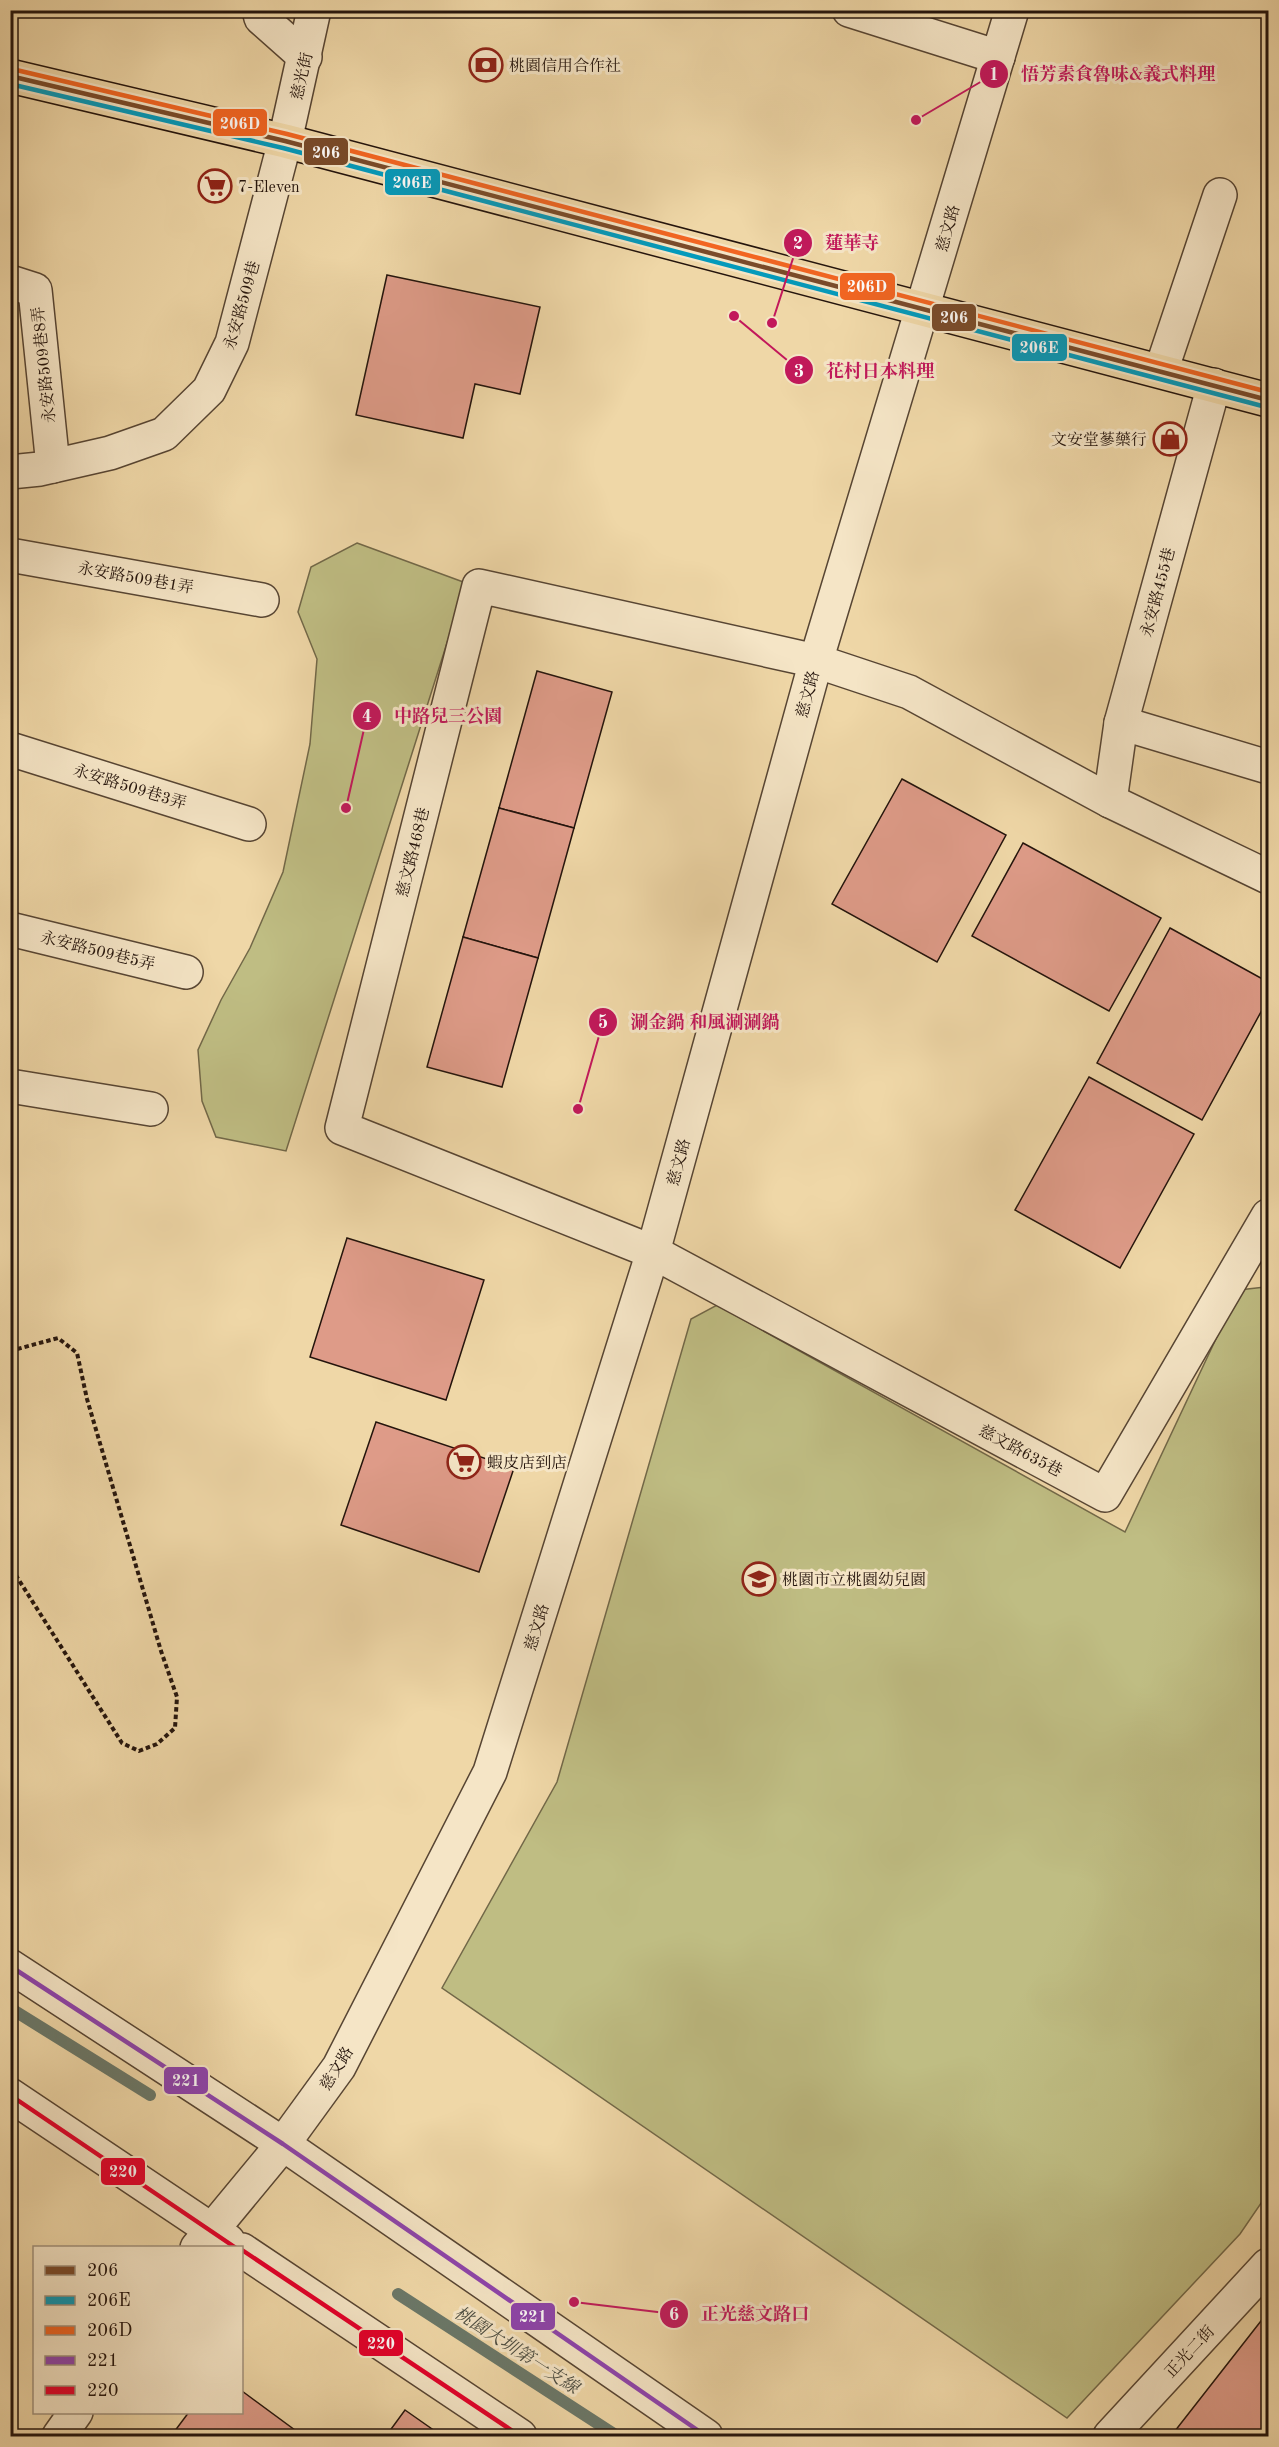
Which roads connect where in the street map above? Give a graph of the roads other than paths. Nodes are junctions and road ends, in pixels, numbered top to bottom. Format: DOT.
graph roads {
  1 [pos="259,10"];
  2 [pos="314,10"];
  3 [pos="849,10"];
  4 [pos="1012,10"];
  5 [pos="305,57"];
  6 [pos="998,57"];
  7 [pos="10,76"];
  8 [pos="285,141"];
  9 [pos="1220,195"];
  10 [pos="10,282"];
  11 [pos="923,310"];
  12 [pos="1161,371"];
  13 [pos="1214,385"];
  14 [pos="1269,400"];
  15 [pos="53,466"];
  16 [pos="10,472"];
  17 [pos="10,555"];
  18 [pos="262,600"];
  19 [pos="816,661"];
  20 [pos="1121,723"];
  21 [pos="10,749"];
  22 [pos="1269,767"];
  23 [pos="1110,801"];
  24 [pos="249,824"];
  25 [pos="1269,878"];
  26 [pos="10,928"];
  27 [pos="186,972"];
  28 [pos="10,1086"];
  29 [pos="151,1109"];
  30 [pos="1264,1235"];
  31 [pos="653,1252"];
  32 [pos="10,1966"];
  33 [pos="10,2095"];
  34 [pos="283,2144"];
  35 [pos="204,2239"];
  36 [pos="233,2246"];
  37 [pos="243,2251"];
  38 [pos="1269,2265"];
  39 [pos="75,2414"];
  40 [pos="59,2436"];
  41 [pos="520,2436"];
  42 [pos="706,2436"];
  43 [pos="1110,2436"];
  1 -- 5 [label="street"];
  2 -- 5 [label="street, 慈光街"];
  3 -- 6 [label="street"];
  4 -- 6 [label="street, 慈文路"];
  5 -- 8 [label="street, 慈光街"];
  6 -- 11 [label="street, 慈文路"];
  7 -- 8 [label="main road"];
  8 -- 11 [label="main road"];
  8 -- 15 [label="street, 永安路509巷"];
  9 -- 12 [label="street"];
  10 -- 15 [label="street, 永安路509巷8弄"];
  11 -- 12 [label="main road"];
  11 -- 19 [label="street, 慈文路"];
  12 -- 13 [label="main road"];
  13 -- 14 [label="main road"];
  13 -- 20 [label="street, 永安路455巷"];
  15 -- 16 [label="street, 永安路509巷"];
  17 -- 18 [label="street, 永安路509巷1弄"];
  19 -- 23 [label="street"];
  19 -- 31 [label="street, 慈文路"];
  19 -- 31 [label="street, 慈文路468巷"];
  20 -- 22 [label="street"];
  20 -- 23 [label="street, 永安路455巷"];
  21 -- 24 [label="street, 永安路509巷3弄"];
  23 -- 25 [label="street"];
  26 -- 27 [label="street, 永安路509巷5弄"];
  28 -- 29 [label="street"];
  30 -- 31 [label="street, 慈文路635巷"];
  31 -- 34 [label="street, 慈文路"];
  32 -- 34 [label="street"];
  33 -- 35 [label="street"];
  34 -- 35 [label="street, 慈文路"];
  34 -- 42 [label="street"];
  35 -- 36 [label="street"];
  37 -- 41 [label="street"];
  38 -- 43 [label="street, 正光二街"];
  39 -- 40 [label="street"];
}
